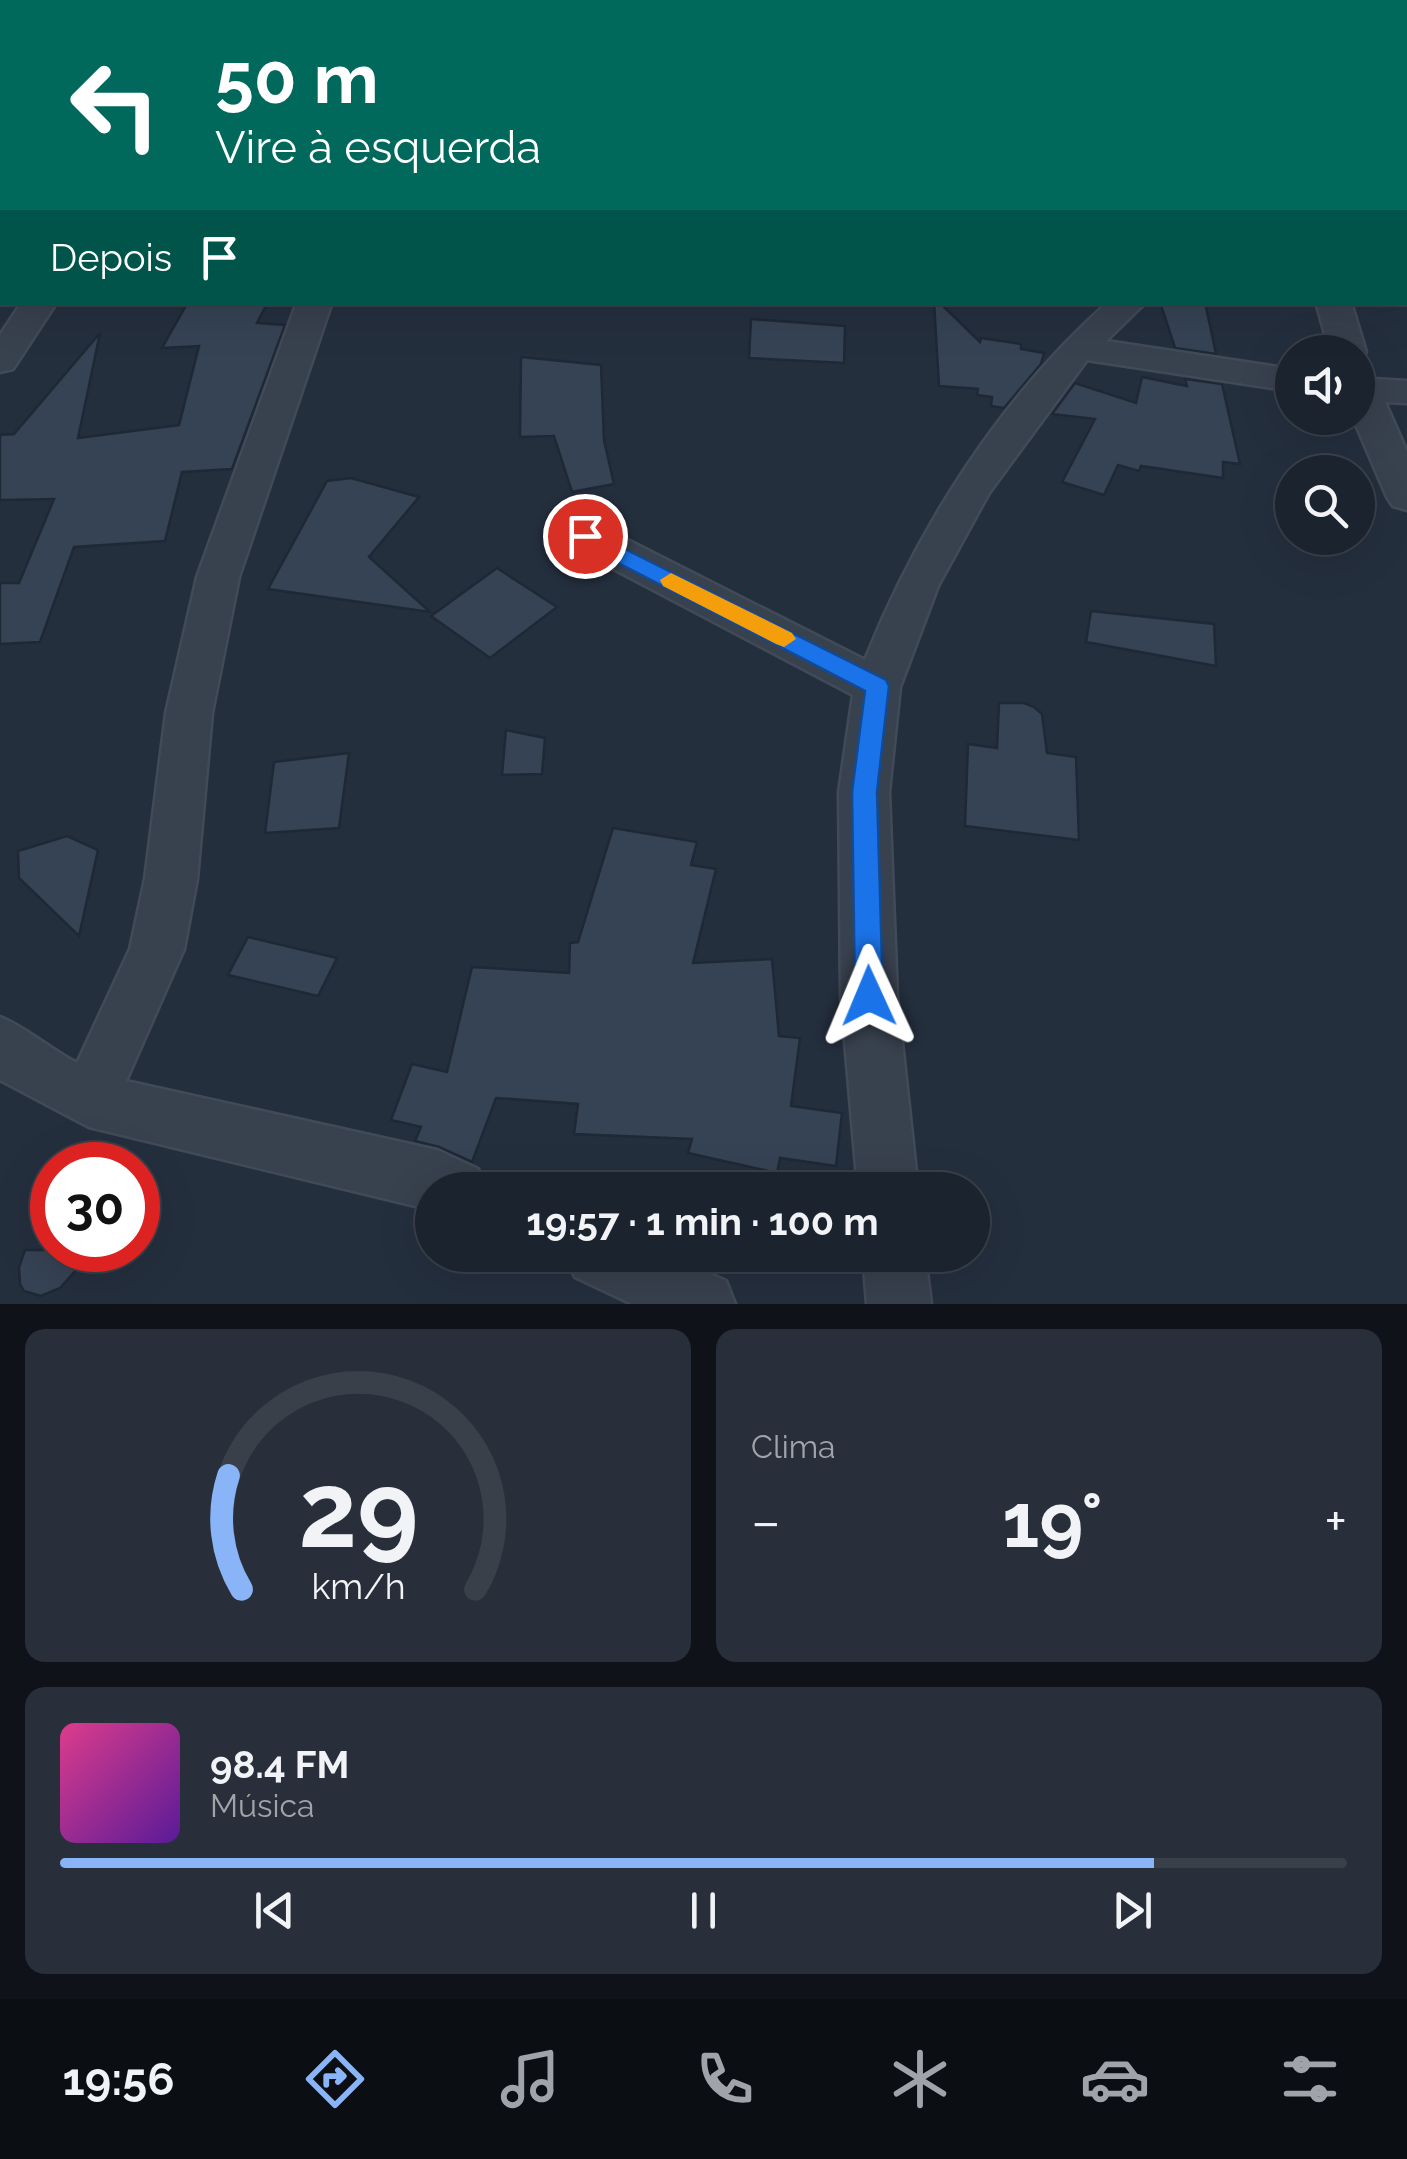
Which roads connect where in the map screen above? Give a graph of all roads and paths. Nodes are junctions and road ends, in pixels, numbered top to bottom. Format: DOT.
graph roads {
  1 [pos="38,305"];
  2 [pos="314,305"];
  3 [pos="1126,305"];
  4 [pos="1334,305"];
  5 [pos="1343,335"];
  6 [pos="1078,348"];
  7 [pos="0,360"];
  8 [pos="1275,377"];
  9 [pos="1375,384"];
  10 [pos="1407,392"];
  11 [pos="1375,423"];
  12 [pos="1407,497"];
  13 [pos="585,536"];
  14 [pos="878,686"];
  15 [pos="0,1043"];
  16 [pos="89,1100"];
  17 [pos="886,1172"];
  18 [pos="415,1175"];
  19 [pos="634,1272"];
  20 [pos="896,1272"];
  21 [pos="703,1304"];
  22 [pos="899,1304"];
  1 -- 7 [label="street"];
  2 -- 16 [label="street"];
  3 -- 6 [label="street"];
  4 -- 5 [label="street"];
  6 -- 8 [label="street"];
  6 -- 14 [label="street"];
  9 -- 10 [label="street"];
  11 -- 12 [label="street"];
  13 -- 14 [label="street"];
  14 -- 17 [label="street"];
  15 -- 16 [label="street"];
  16 -- 18 [label="street"];
  19 -- 21 [label="street"];
  20 -- 22 [label="street"];
}
